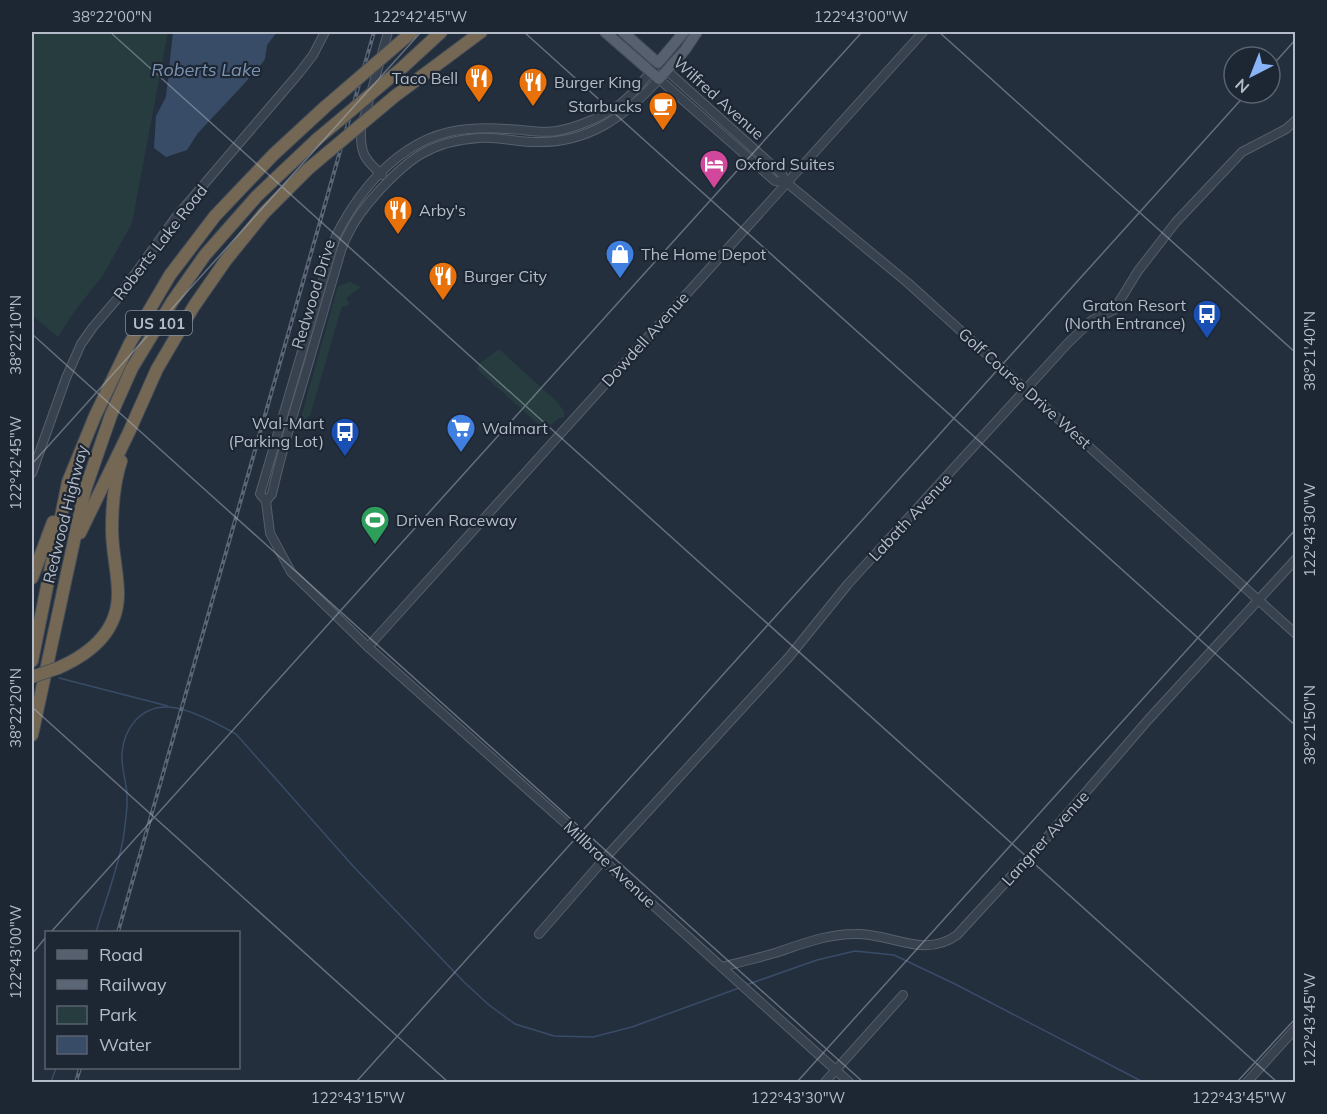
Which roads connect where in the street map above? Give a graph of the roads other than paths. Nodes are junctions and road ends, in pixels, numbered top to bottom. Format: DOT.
graph roads {
  1 [pos="325,32"];
  2 [pos="388,32"];
  3 [pos="412,32"];
  4 [pos="441,32"];
  5 [pos="482,32"];
  6 [pos="604,32"];
  7 [pos="623,32"];
  8 [pos="684,32"];
  9 [pos="697,32"];
  10 [pos="923,32"];
  11 [pos="658,71"];
  12 [pos="1296,120"];
  13 [pos="580,124"];
  14 [pos="507,129"];
  15 [pos="583,134"];
  16 [pos="432,137"];
  17 [pos="506,139"];
  18 [pos="437,146"];
  19 [pos="380,173"];
  20 [pos="388,181"];
  21 [pos="786,182"];
  22 [pos="1027,390"];
  23 [pos="129,432"];
  24 [pos="32,473"];
  25 [pos="68,482"];
  26 [pos="266,501"];
  27 [pos="72,547"];
  28 [pos="1296,559"];
  29 [pos="32,578"];
  30 [pos="1259,600"];
  31 [pos="1296,634"];
  32 [pos="368,647"];
  33 [pos="32,661"];
  34 [pos="32,677"];
  35 [pos="32,735"];
  36 [pos="603,860"];
  37 [pos="539,934"];
  38 [pos="722,967"];
  39 [pos="903,995"];
  40 [pos="1296,1028"];
  41 [pos="836,1071"];
  42 [pos="825,1083"];
  43 [pos="849,1083"];
  44 [pos="1247,1083"];
  1 -- 24 [label="street, Roberts Lake Road"];
  2 -- 19 [label="street"];
  3 -- 25 [label="highway, Redwood Highway / US 101, bridge"];
  4 -- 27 [label="highway, Redwood Highway / US 101, bridge"];
  5 -- 23 [label="highway, bridge"];
  6 -- 11 [label="main road"];
  7 -- 11 [label="main road"];
  8 -- 11 [label="main road, Redwood Drive"];
  9 -- 11 [label="main road, Redwood Drive"];
  10 -- 21 [label="street, Dowdell Avenue"];
  11 -- 13 [label="street, Redwood Drive"];
  11 -- 15 [label="street, Redwood Drive"];
  11 -- 21 [label="street, Wilfred Avenue"];
  12 -- 22 [label="street, Labath Avenue"];
  13 -- 14 [label="street, Redwood Drive"];
  13 -- 15 [label="street"];
  14 -- 16 [label="street, Redwood Drive"];
  14 -- 17 [label="street"];
  15 -- 17 [label="street, Redwood Drive"];
  16 -- 18 [label="street"];
  16 -- 19 [label="street, Redwood Drive"];
  17 -- 18 [label="street, Redwood Drive"];
  18 -- 20 [label="street, Redwood Drive"];
  19 -- 20 [label="street"];
  19 -- 26 [label="street, Redwood Drive"];
  20 -- 26 [label="street, Redwood Drive"];
  21 -- 22 [label="street, Golf Course Drive West"];
  21 -- 32 [label="street, Dowdell Avenue"];
  22 -- 30 [label="street, Golf Course Drive West"];
  22 -- 36 [label="street, Labath Avenue"];
  23 -- 27 [label="highway"];
  23 -- 34 [label="highway, bridge"];
  25 -- 29 [label="highway"];
  25 -- 33 [label="highway, Redwood Highway / US 101"];
  26 -- 32 [label="street, Redwood Drive"];
  27 -- 35 [label="highway, Redwood Highway / US 101"];
  28 -- 30 [label="street, Langner Avenue"];
  30 -- 31 [label="street"];
  30 -- 38 [label="street, Langner Avenue"];
  32 -- 36 [label="street, Millbrae Avenue"];
  36 -- 37 [label="street, Labath Avenue"];
  36 -- 38 [label="street, Millbrae Avenue"];
  38 -- 41 [label="street, Millbrae Avenue"];
  39 -- 41 [label="street"];
  40 -- 44 [label="street"];
  41 -- 42 [label="street"];
  41 -- 43 [label="street, Millbrae Avenue"];
}
